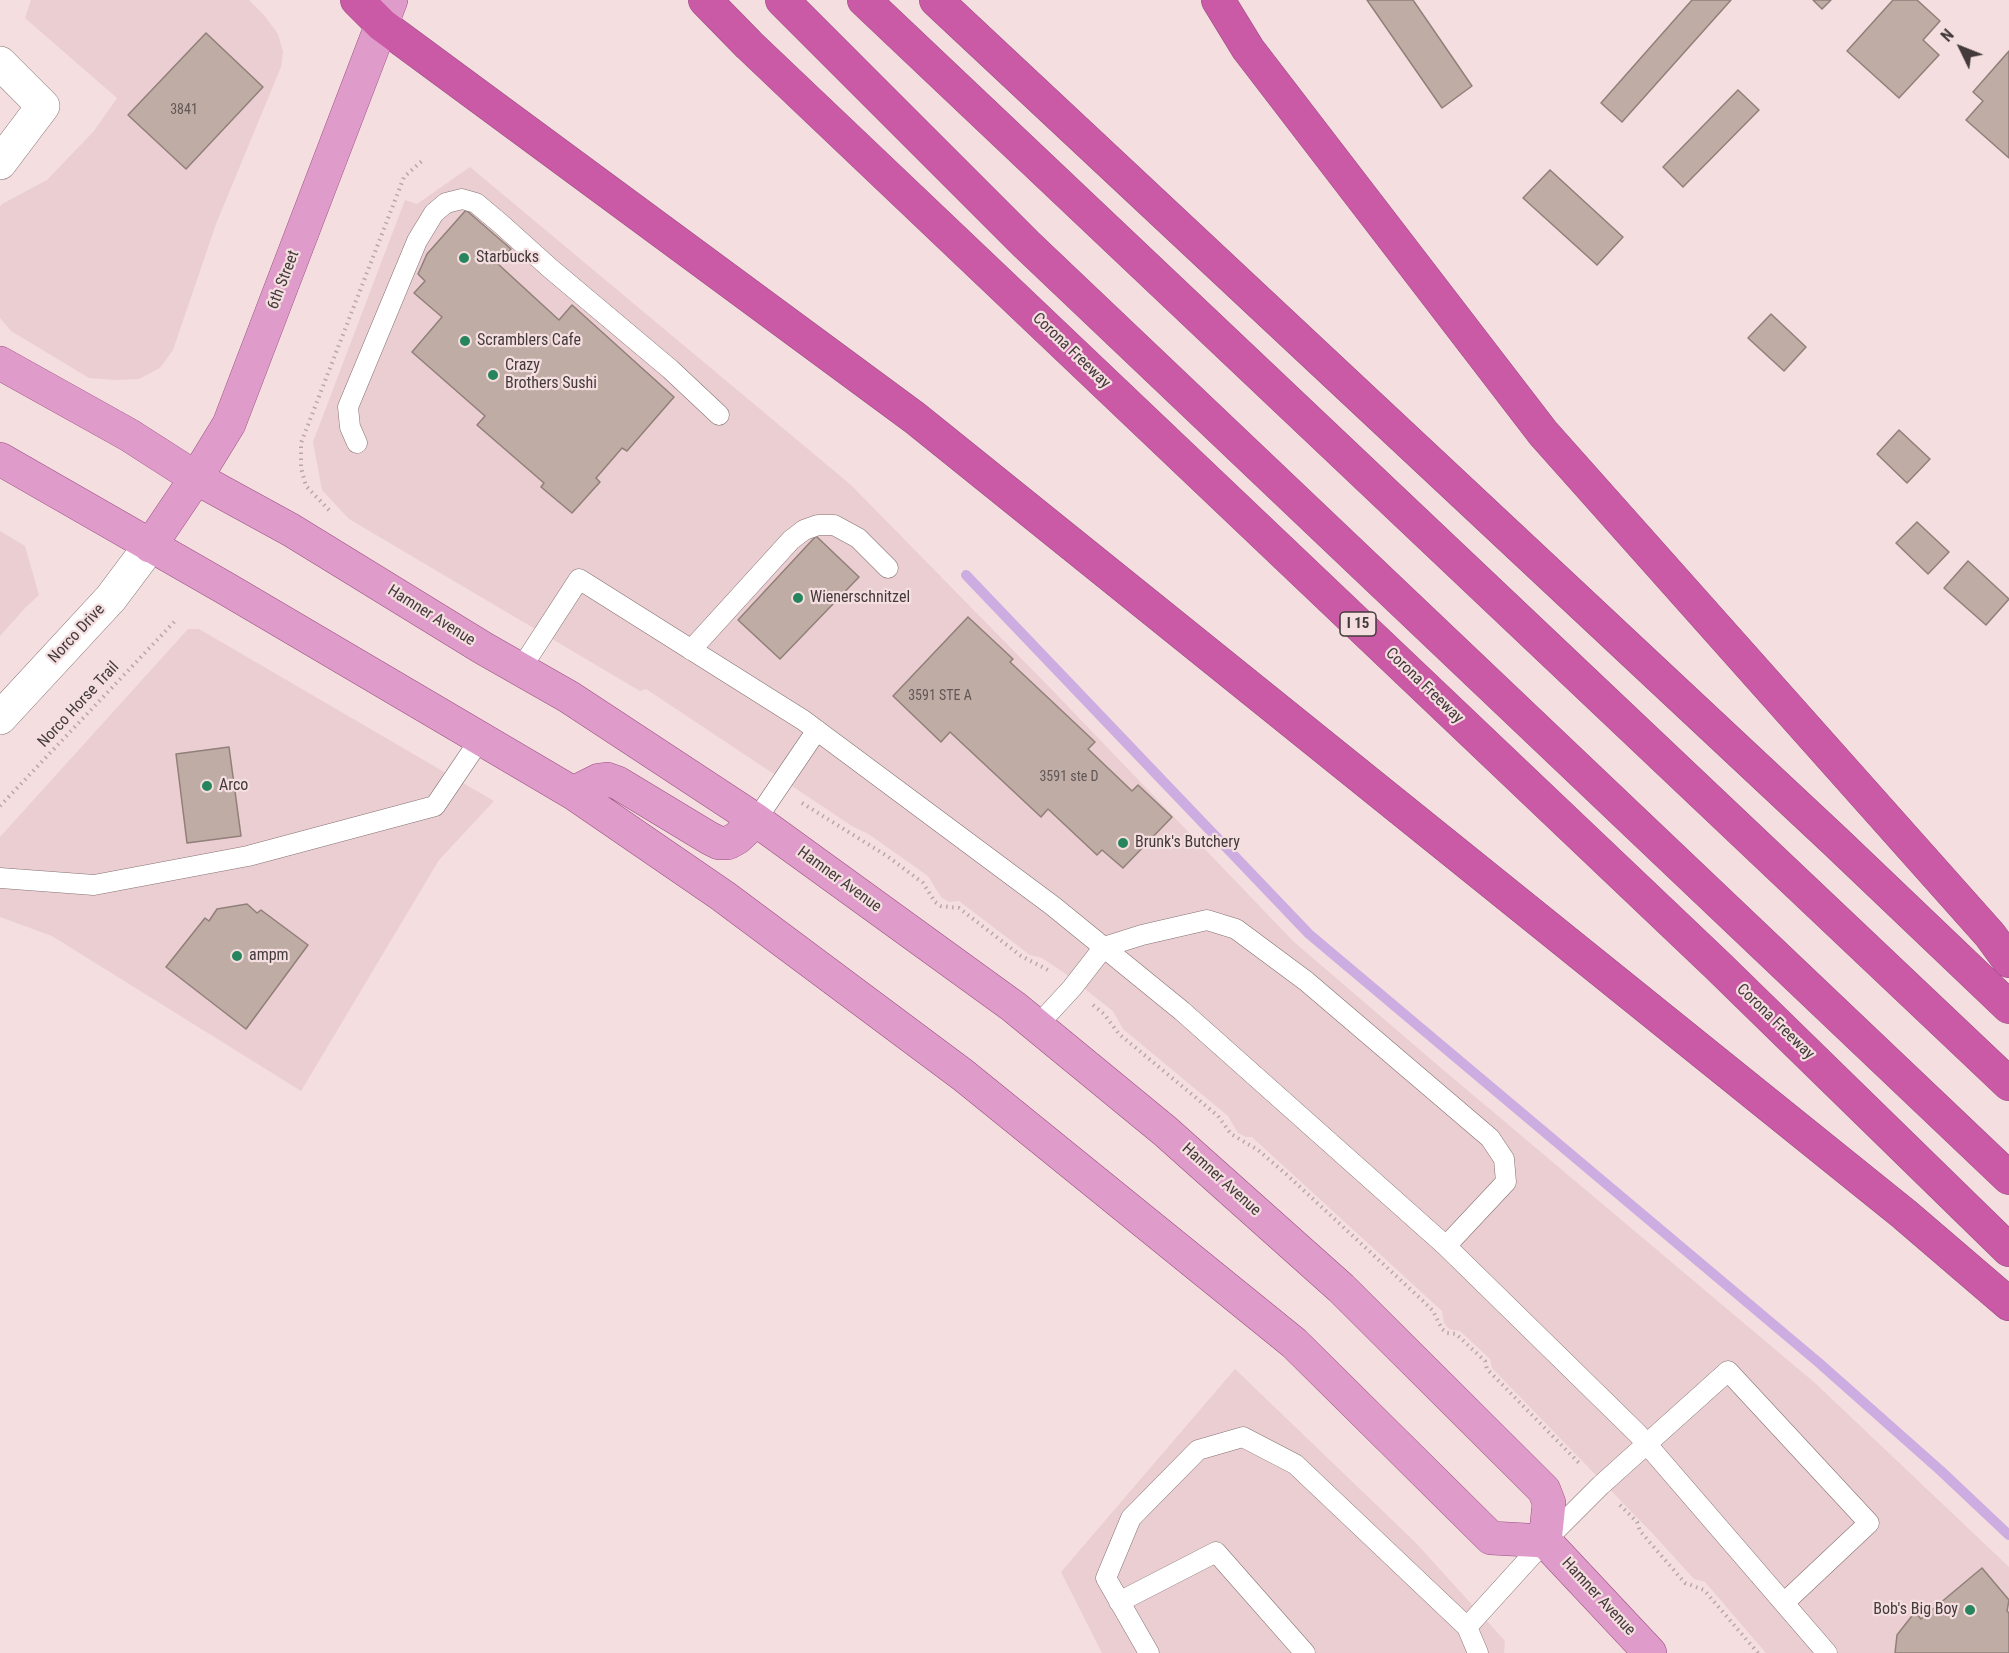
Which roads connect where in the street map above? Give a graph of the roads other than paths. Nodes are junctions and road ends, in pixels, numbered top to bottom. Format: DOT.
graph roads {
  1 [pos="357,0"];
  2 [pos="705,0"];
  3 [pos="782,0"];
  4 [pos="864,0"];
  5 [pos="936,0"];
  6 [pos="1218,0"];
  7 [pos="387,13"];
  8 [pos="0,63"];
  9 [pos="0,163"];
  10 [pos="0,363"];
  11 [pos="719,416"];
  12 [pos="357,443"];
  13 [pos="0,459"];
  14 [pos="196,478"];
  15 [pos="150,546"];
  16 [pos="888,568"];
  17 [pos="692,650"];
  18 [pos="520,670"];
  19 [pos="0,718"];
  20 [pos="817,730"];
  21 [pos="481,738"];
  22 [pos="573,793"];
  23 [pos="756,820"];
  24 [pos="0,878"];
  25 [pos="1104,947"];
  26 [pos="2009,961"];
  27 [pos="2009,1007"];
  28 [pos="1037,1026"];
  29 [pos="2009,1084"];
  30 [pos="2009,1178"];
  31 [pos="1446,1246"];
  32 [pos="2009,1250"];
  33 [pos="2009,1304"];
  34 [pos="1648,1444"];
  35 [pos="1545,1541"];
  36 [pos="1119,1602"];
  37 [pos="1784,1603"];
  38 [pos="1467,1627"];
  39 [pos="1149,1653"];
  40 [pos="1305,1653"];
  41 [pos="1478,1653"];
  42 [pos="1650,1653"];
  43 [pos="1827,1653"];
  1 -- 7 [label="highway"];
  2 -- 32 [label="highway, Corona Freeway / I 15"];
  3 -- 30 [label="highway"];
  4 -- 29 [label="highway"];
  5 -- 27 [label="highway"];
  6 -- 26 [label="highway"];
  7 -- 14 [label="main road, 6th Street"];
  7 -- 33 [label="highway"];
  8 -- 9 [label="main road"];
  10 -- 14 [label="main road, Hamner Avenue"];
  11 -- 12 [label="lane"];
  13 -- 15 [label="main road"];
  14 -- 15 [label="main road, 6th Street"];
  14 -- 18 [label="main road, Hamner Avenue"];
  15 -- 19 [label="main road, Norco Drive"];
  15 -- 21 [label="main road"];
  16 -- 17 [label="lane"];
  17 -- 18 [label="lane"];
  17 -- 20 [label="lane"];
  18 -- 23 [label="main road, Hamner Avenue"];
  20 -- 23 [label="lane"];
  20 -- 25 [label="lane"];
  21 -- 22 [label="main road"];
  21 -- 24 [label="lane"];
  22 -- 23 [label="main road"];
  22 -- 35 [label="main road"];
  23 -- 28 [label="main road, Hamner Avenue"];
  25 -- 28 [label="lane"];
  25 -- 31 [label="lane"];
  25 -- 31 [label="lane"];
  28 -- 35 [label="main road, Hamner Avenue"];
  31 -- 34 [label="lane"];
  34 -- 35 [label="lane"];
  34 -- 37 [label="lane"];
  34 -- 37 [label="lane"];
  35 -- 38 [label="lane"];
  35 -- 42 [label="main road, Hamner Avenue"];
  36 -- 38 [label="lane"];
  36 -- 39 [label="lane"];
  36 -- 40 [label="lane"];
  37 -- 43 [label="lane"];
  38 -- 41 [label="lane"];
}
